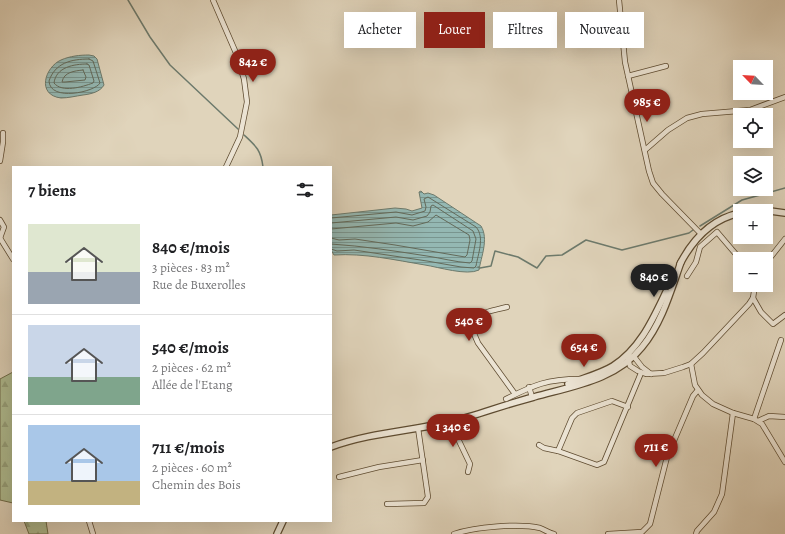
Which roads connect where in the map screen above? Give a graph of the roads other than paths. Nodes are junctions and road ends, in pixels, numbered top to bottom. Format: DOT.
graph roads {
  1 [pos="213,0"];
  2 [pos="618,0"];
  3 [pos="666,66"];
  4 [pos="628,76"];
  5 [pos="785,97"];
  6 [pos="3,133"];
  7 [pos="645,150"];
  8 [pos="0,161"];
  9 [pos="226,166"];
  10 [pos="773,211"];
  11 [pos="785,213"];
  12 [pos="733,215"];
  13 [pos="0,220"];
  14 [pos="701,234"];
  15 [pos="0,238"];
  16 [pos="785,239"];
  17 [pos="733,252"];
  18 [pos="773,254"];
  19 [pos="12,257"];
  20 [pos="687,276"];
  21 [pos="754,292"];
  22 [pos="753,298"];
  23 [pos="506,306"];
  24 [pos="785,315"];
  25 [pos="781,340"];
  26 [pos="630,356"];
  27 [pos="628,362"];
  28 [pos="691,364"];
  29 [pos="641,373"];
  30 [pos="652,374"];
  31 [pos="582,379"];
  32 [pos="530,387"];
  33 [pos="698,390"];
  34 [pos="515,394"];
  35 [pos="532,397"];
  36 [pos="506,399"];
  37 [pos="628,407"];
  38 [pos="733,413"];
  39 [pos="785,417"];
  40 [pos="756,420"];
  41 [pos="450,422"];
  42 [pos="418,428"];
  43 [pos="539,445"];
  44 [pos="332,446"];
  45 [pos="558,451"];
  46 [pos="423,460"];
  47 [pos="785,462"];
  48 [pos="468,472"];
  49 [pos="339,477"];
  50 [pos="387,504"];
  51 [pos="89,522"];
  52 [pos="283,522"];
  53 [pos="93,534"];
  54 [pos="277,534"];
  55 [pos="454,534"];
  56 [pos="554,534"];
  57 [pos="608,534"];
  58 [pos="696,534"];
  1 -- 9 [label="street"];
  2 -- 4 [label="street"];
  3 -- 4 [label="street"];
  4 -- 7 [label="street"];
  5 -- 7 [label="street"];
  6 -- 8 [label="street"];
  7 -- 14 [label="street"];
  10 -- 11 [label="street"];
  12 -- 14 [label="street"];
  13 -- 15 [label="street"];
  14 -- 26 [label="street"];
  15 -- 19 [label="street"];
  16 -- 18 [label="street"];
  17 -- 20 [label="street"];
  21 -- 22 [label="street"];
  22 -- 24 [label="street"];
  22 -- 28 [label="street"];
  23 -- 34 [label="street"];
  25 -- 40 [label="street"];
  26 -- 27 [label="street"];
  26 -- 30 [label="street"];
  26 -- 31 [label="street"];
  27 -- 29 [label="street"];
  27 -- 35 [label="street"];
  28 -- 30 [label="street"];
  28 -- 33 [label="street"];
  29 -- 30 [label="street"];
  29 -- 37 [label="street"];
  31 -- 32 [label="street"];
  31 -- 35 [label="street"];
  32 -- 34 [label="street"];
  32 -- 35 [label="street"];
  33 -- 38 [label="street"];
  33 -- 57 [label="street"];
  34 -- 36 [label="street"];
  35 -- 41 [label="street"];
  37 -- 45 [label="street"];
  37 -- 45 [label="street"];
  38 -- 40 [label="street"];
  38 -- 58 [label="street"];
  39 -- 40 [label="street"];
  40 -- 47 [label="street"];
  41 -- 42 [label="street"];
  41 -- 48 [label="street"];
  42 -- 44 [label="street"];
  42 -- 46 [label="street"];
  43 -- 45 [label="street"];
  46 -- 49 [label="street"];
  46 -- 50 [label="street"];
  51 -- 53 [label="street"];
  52 -- 54 [label="street"];
  55 -- 56 [label="street"];
}
